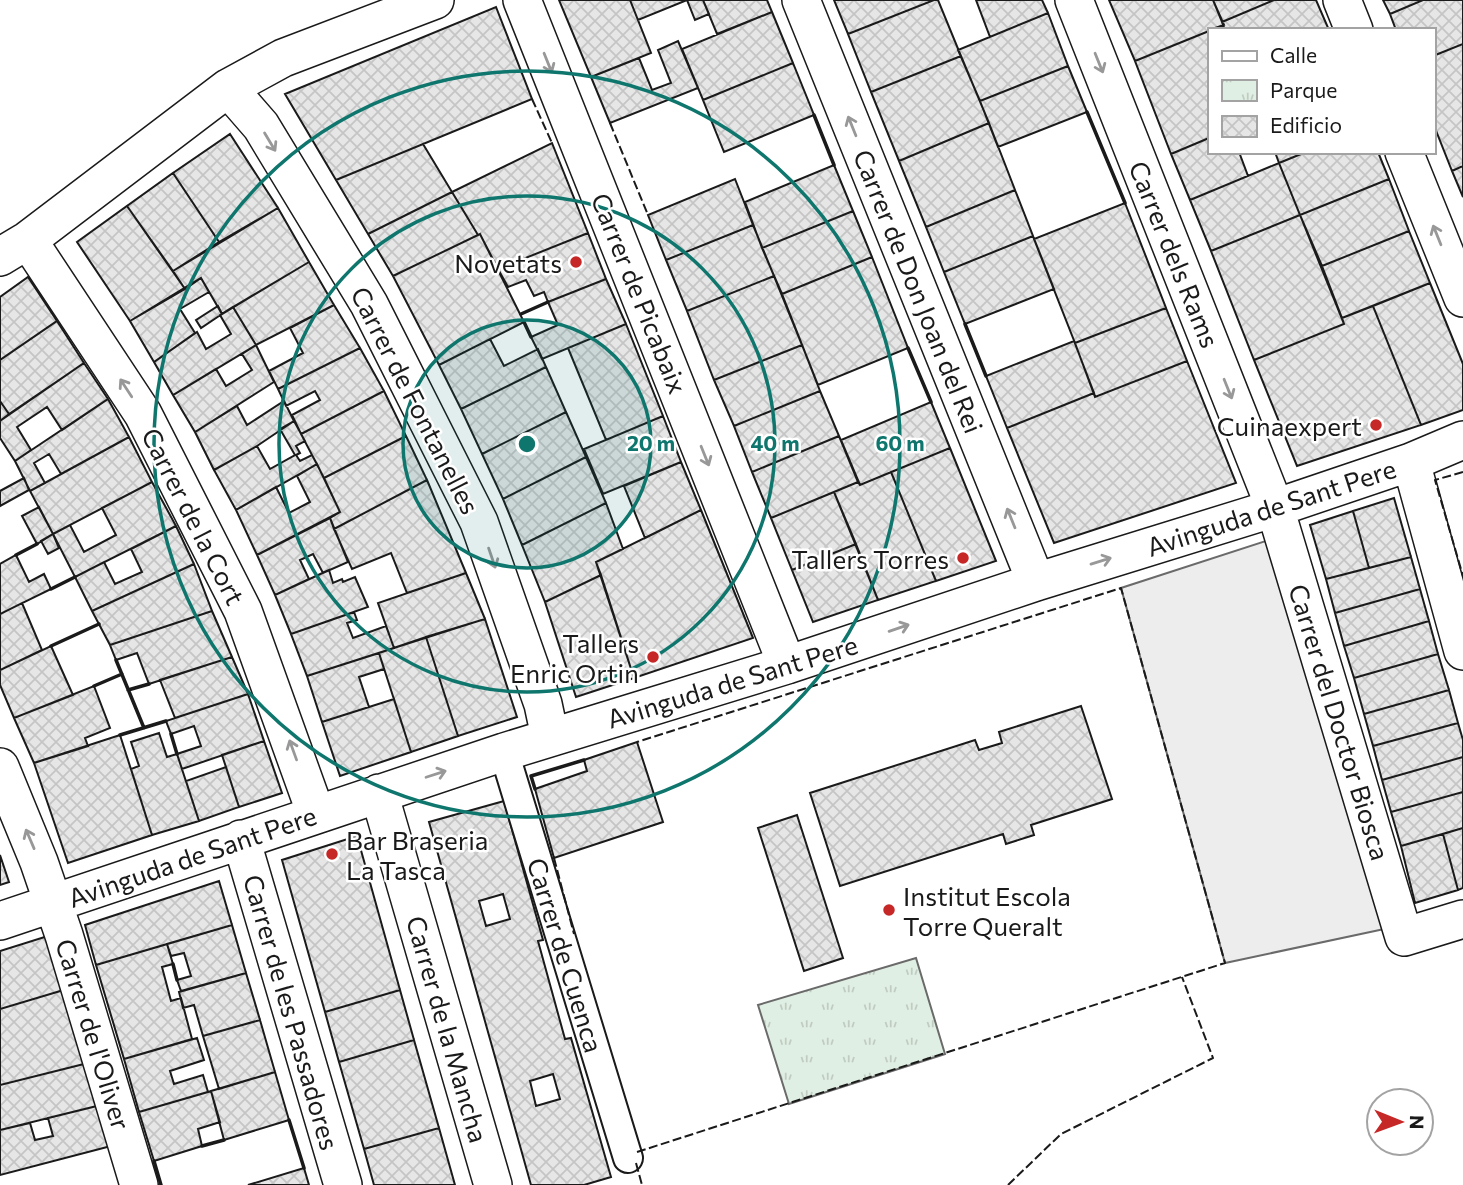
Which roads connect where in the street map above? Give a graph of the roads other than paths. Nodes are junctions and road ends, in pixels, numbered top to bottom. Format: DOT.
graph roads {
  1 [pos="435,0"];
  2 [pos="522,0"];
  3 [pos="801,0"];
  4 [pos="1074,0"];
  5 [pos="1342,0"];
  6 [pos="1353,28"];
  7 [pos="228,88"];
  8 [pos="1405,154"];
  9 [pos="14,248"];
  10 [pos="1463,298"];
  11 [pos="1463,440"];
  12 [pos="1411,462"];
  13 [pos="1275,508"];
  14 [pos="1036,582"];
  15 [pos="1463,651"];
  16 [pos="788,665"];
  17 [pos="550,737"];
  18 [pos="504,751"];
  19 [pos="0,767"];
  20 [pos="379,793"];
  21 [pos="316,814"];
  22 [pos="241,839"];
  23 [pos="53,904"];
  24 [pos="1463,919"];
  25 [pos="0,921"];
  26 [pos="628,1158"];
  27 [pos="139,1185"];
  28 [pos="343,1185"];
  29 [pos="493,1185"];
  1 -- 7 [label="street"];
  2 -- 16 [label="street, Carrer de Picabaix, one-way"];
  14 -- 3 [label="street, Carrer de Don Joan del Rei, one-way"];
  4 -- 13 [label="street, Carrer dels Rams, one-way"];
  5 -- 6 [label="street"];
  7 -- 9 [label="street"];
  7 -- 17 [label="street, Carrer de Fontanelles, one-way"];
  10 -- 8 [label="street, one-way"];
  21 -- 9 [label="street, Carrer de la Cort, one-way"];
  11 -- 12 [label="street, Avinguda de Sant Pere"];
  12 -- 13 [label="street, Avinguda de Sant Pere"];
  12 -- 15 [label="street"];
  14 -- 13 [label="street, Avinguda de Sant Pere, one-way"];
  13 -- 24 [label="street, Carrer del Doctor Biosca"];
  16 -- 14 [label="street, Avinguda de Sant Pere, one-way"];
  16 -- 17 [label="street, Avinguda de Sant Pere"];
  17 -- 18 [label="street, Avinguda de Sant Pere"];
  20 -- 18 [label="street, Avinguda de Sant Pere, one-way"];
  18 -- 26 [label="street, Carrer de Cuenca"];
  23 -- 19 [label="street, Carrer de l'Oliver, one-way"];
  20 -- 21 [label="street, Avinguda de Sant Pere"];
  20 -- 29 [label="street, Carrer de la Mancha"];
  21 -- 22 [label="street, Avinguda de Sant Pere"];
  22 -- 23 [label="street, Avinguda de Sant Pere"];
  22 -- 28 [label="street, Carrer de les Passadores"];
  23 -- 25 [label="street, Avinguda de Sant Pere"];
  23 -- 27 [label="street, Carrer de l'Oliver"];
}
